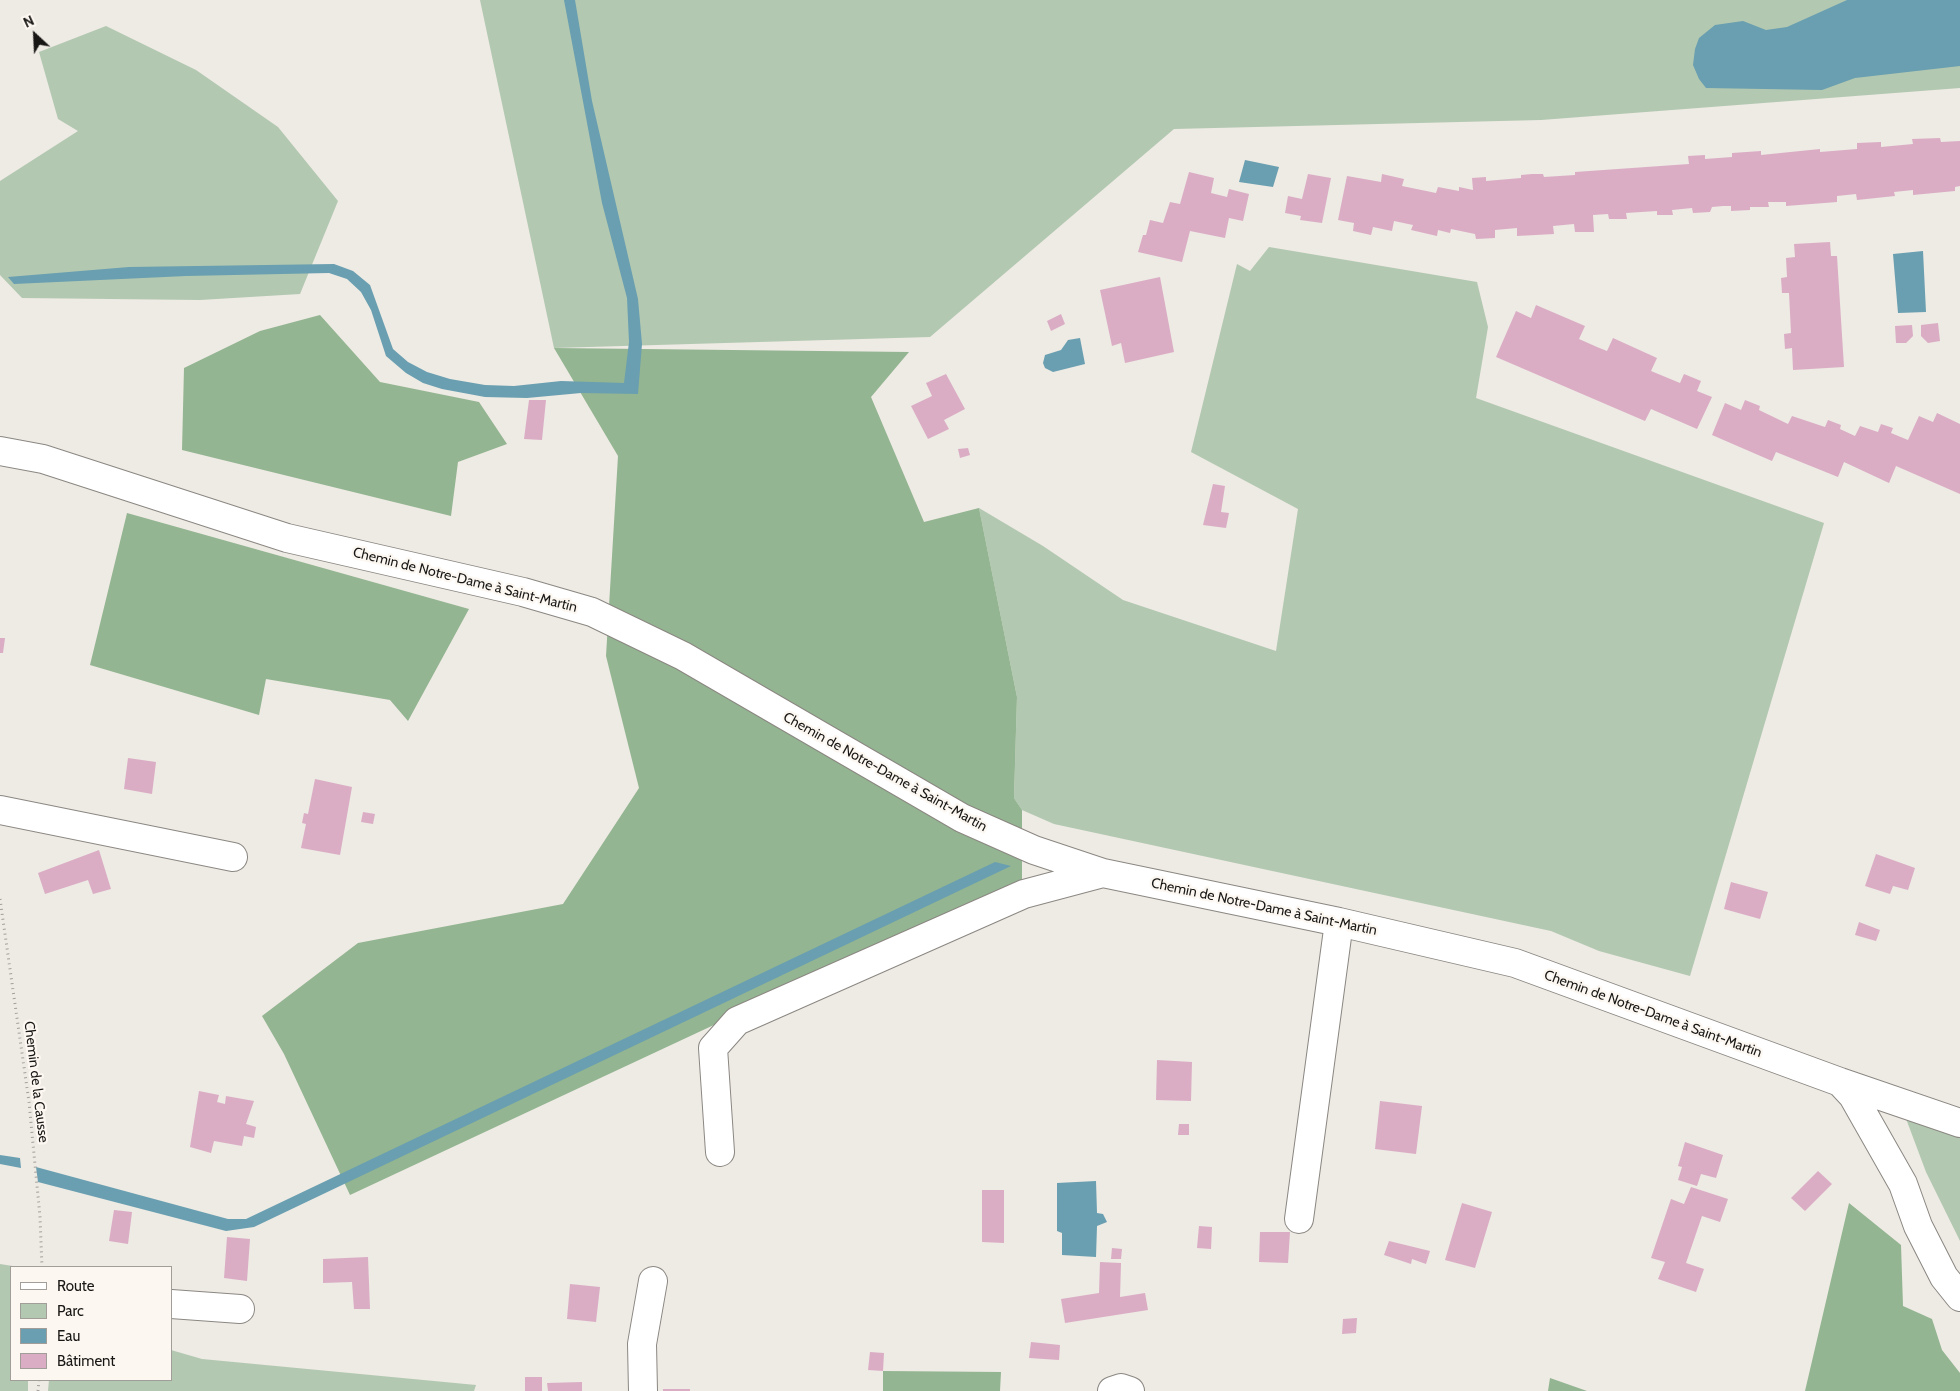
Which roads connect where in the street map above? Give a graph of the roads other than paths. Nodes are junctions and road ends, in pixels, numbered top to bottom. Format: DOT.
graph roads {
  1 [pos="0,451"];
  2 [pos="0,810"];
  3 [pos="233,858"];
  4 [pos="1103,873"];
  5 [pos="1339,922"];
  6 [pos="1840,1082"];
  7 [pos="1960,1123"];
  8 [pos="720,1152"];
  9 [pos="1299,1219"];
  10 [pos="653,1281"];
  11 [pos="1960,1297"];
  12 [pos="172,1304"];
  13 [pos="240,1309"];
  14 [pos="643,1391"];
  15 [pos="1112,1391"];
  16 [pos="1130,1391"];
  1 -- 4 [label="street, Chemin de Notre-Dame à Saint-Martin"];
  2 -- 3 [label="street"];
  4 -- 5 [label="street, Chemin de Notre-Dame à Saint-Martin"];
  4 -- 8 [label="street"];
  5 -- 6 [label="street, Chemin de Notre-Dame à Saint-Martin"];
  5 -- 9 [label="street"];
  6 -- 7 [label="street, Chemin de Notre-Dame à Saint-Martin"];
  6 -- 11 [label="street"];
  10 -- 14 [label="street"];
  12 -- 13 [label="street"];
  15 -- 16 [label="street"];
}
